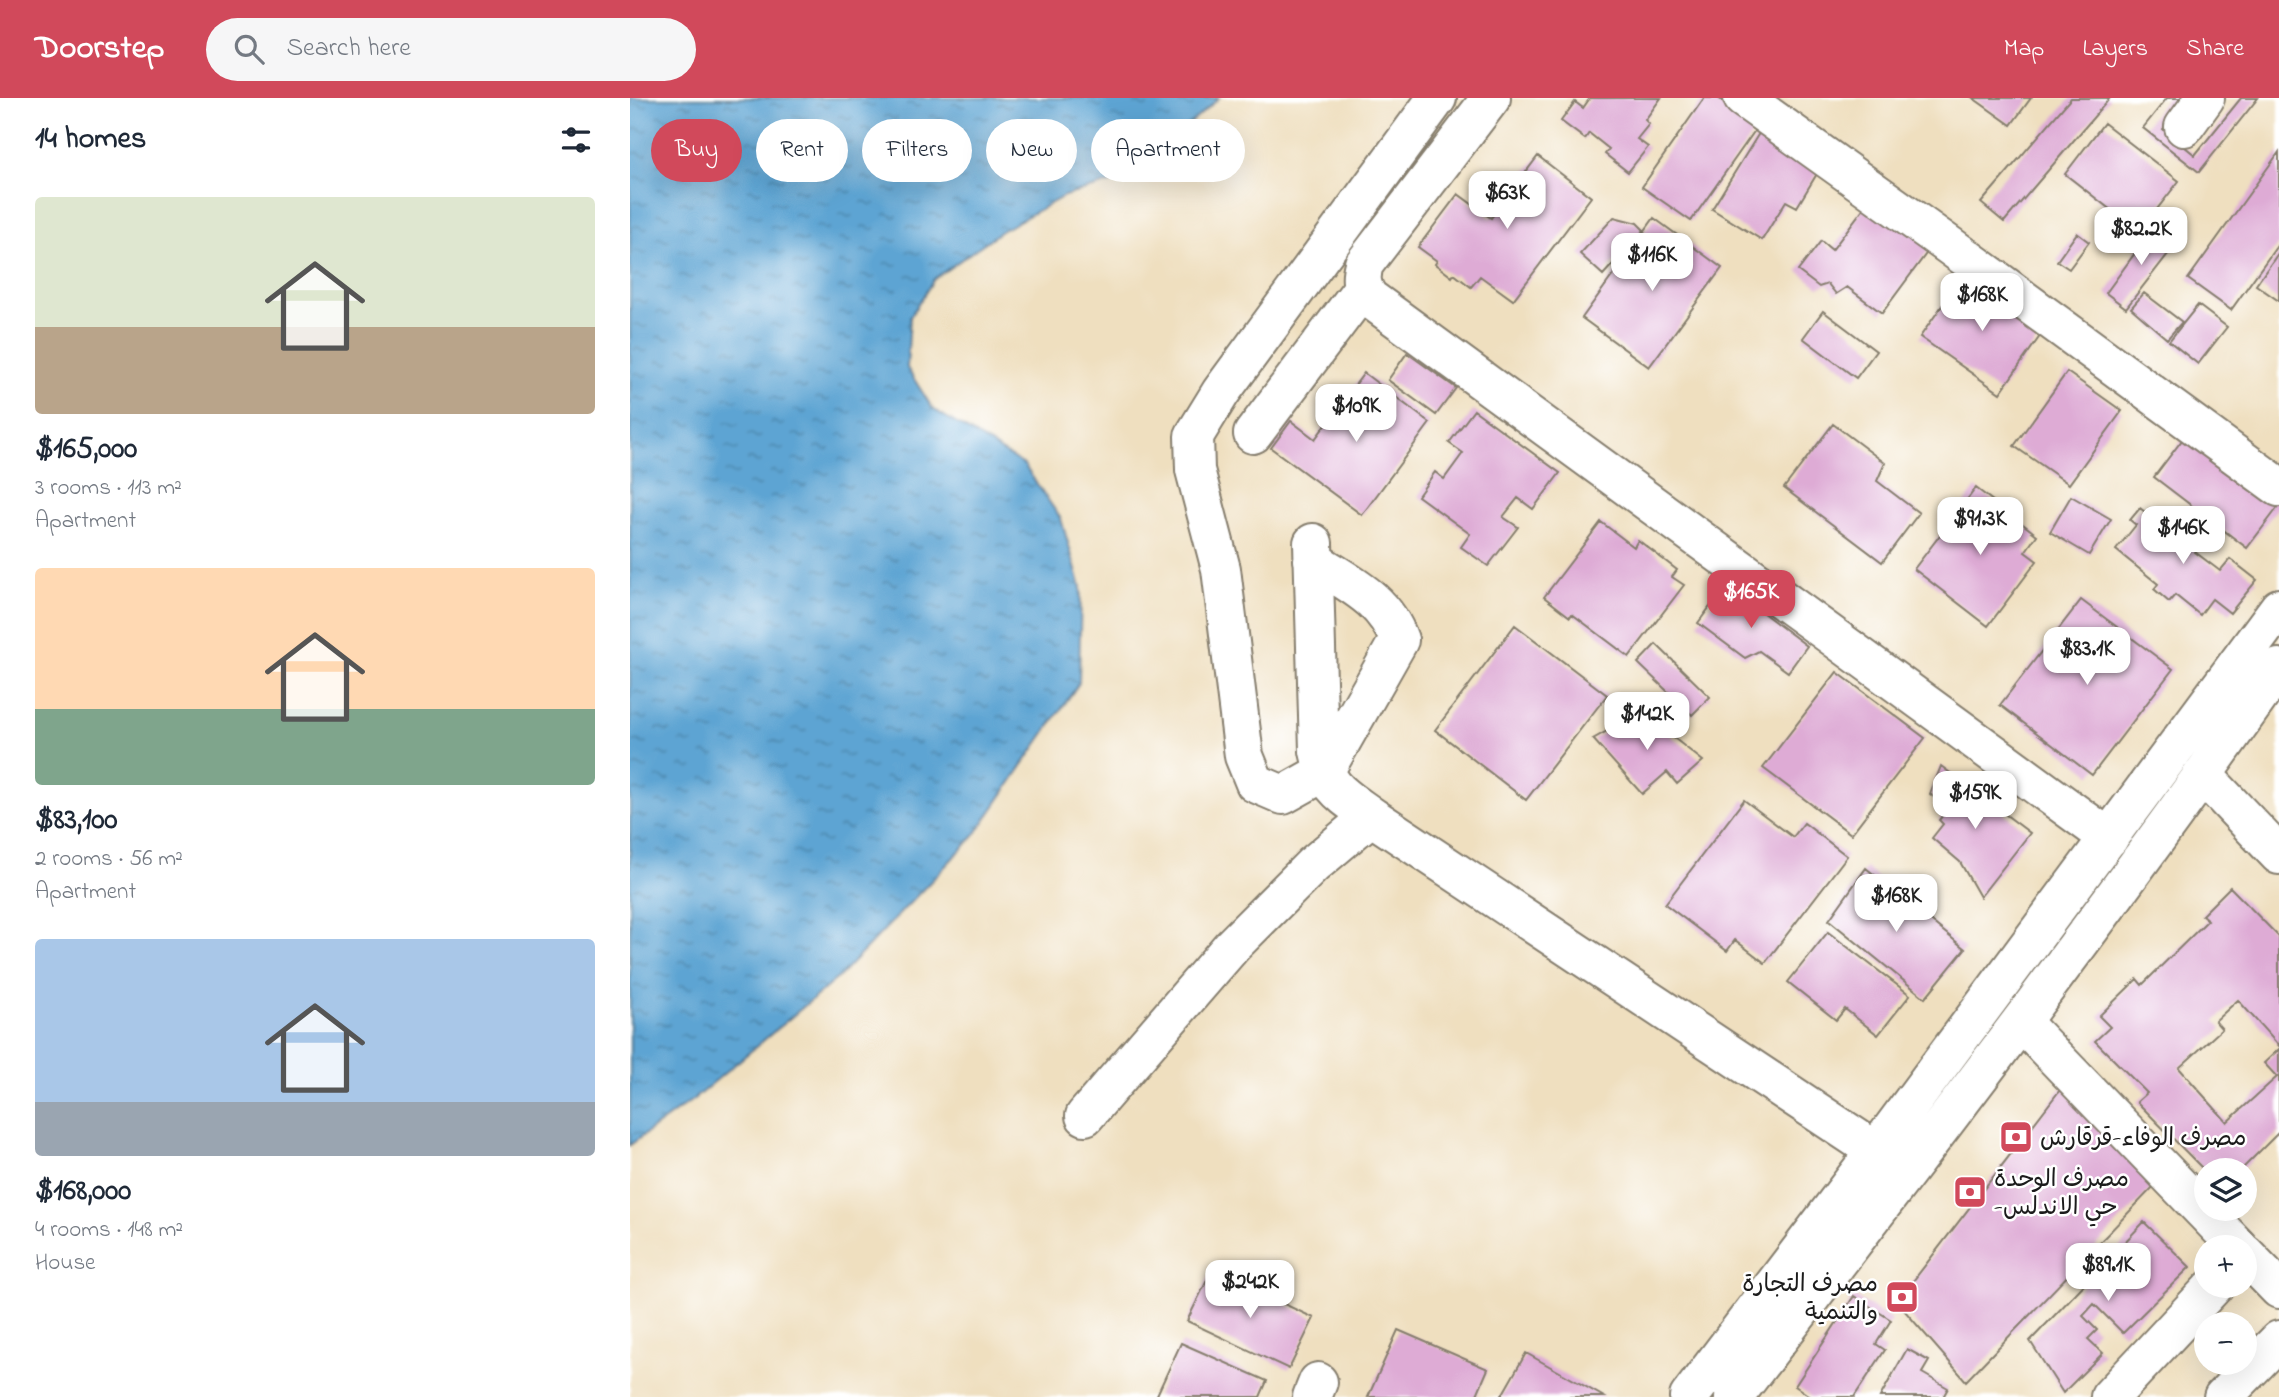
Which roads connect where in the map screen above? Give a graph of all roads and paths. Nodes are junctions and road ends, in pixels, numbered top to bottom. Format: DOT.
graph roads {
  1 [pos="1437,98"];
  2 [pos="1490,98"];
  3 [pos="1743,98"];
  4 [pos="1363,288"];
  5 [pos="1253,434"];
  6 [pos="2279,487"];
  7 [pos="2279,608"];
  8 [pos="2279,668"];
  9 [pos="1324,772"];
  10 [pos="2203,775"];
  11 [pos="1371,816"];
  12 [pos="2109,838"];
  13 [pos="2279,855"];
  14 [pos="2022,1023"];
  15 [pos="1085,1116"];
  16 [pos="1875,1152"];
  17 [pos="1908,1172"];
  18 [pos="2226,1235"];
  19 [pos="2257,1266"];
  20 [pos="2279,1289"];
  21 [pos="2203,1298"];
  22 [pos="2279,1340"];
  23 [pos="1689,1397"];
  24 [pos="1734,1397"];
  25 [pos="2110,1397"];
  26 [pos="2223,1397"];
  1 -- 9 [label="street"];
  2 -- 4 [label="street"];
  3 -- 6 [label="street"];
  4 -- 5 [label="street"];
  4 -- 12 [label="street"];
  7 -- 12 [label="street"];
  8 -- 10 [label="street"];
  9 -- 9 [label="street"];
  9 -- 11 [label="street"];
  10 -- 13 [label="street"];
  10 -- 14 [label="street"];
  11 -- 15 [label="street"];
  11 -- 16 [label="street"];
  12 -- 16 [label="street"];
  14 -- 17 [label="street"];
  14 -- 18 [label="street"];
  16 -- 17 [label="street"];
  16 -- 23 [label="street"];
  17 -- 24 [label="street"];
  19 -- 20 [label="street"];
  21 -- 25 [label="street"];
  22 -- 26 [label="street"];
}
